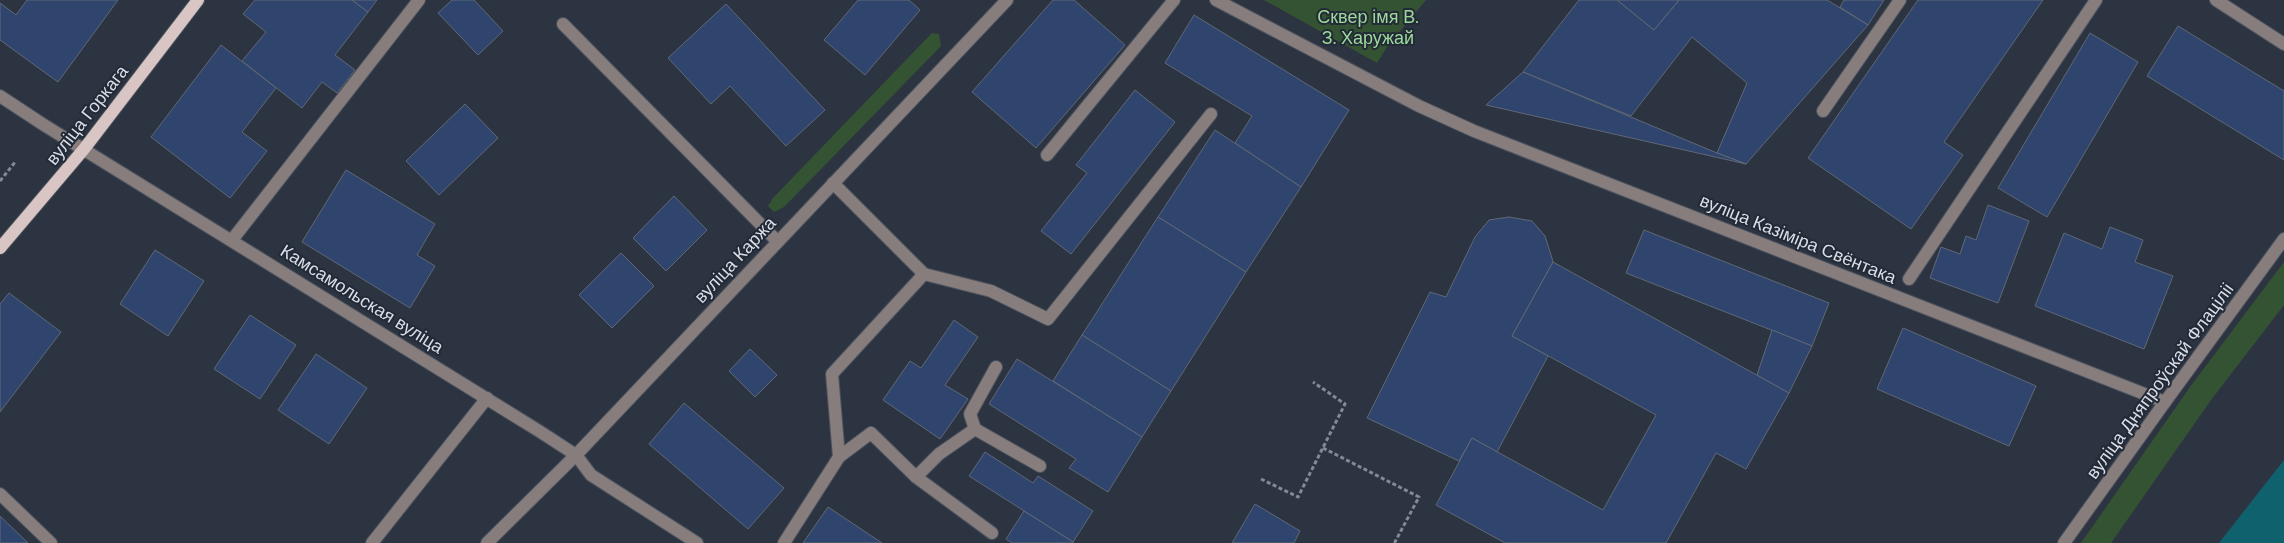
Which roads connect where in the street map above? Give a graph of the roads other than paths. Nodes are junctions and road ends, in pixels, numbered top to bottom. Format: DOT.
graph roads {
  1 [pos="198,0"];
  2 [pos="419,0"];
  3 [pos="1007,0"];
  4 [pos="1174,0"];
  5 [pos="1216,0"];
  6 [pos="1900,0"];
  7 [pos="2096,0"];
  8 [pos="2216,0"];
  9 [pos="564,24"];
  10 [pos="2284,44"];
  11 [pos="0,96"];
  12 [pos="1824,111"];
  13 [pos="1211,114"];
  14 [pos="84,149"];
  15 [pos="1047,155"];
  16 [pos="833,183"];
  17 [pos="2284,239"];
  18 [pos="232,240"];
  19 [pos="777,241"];
  20 [pos="0,248"];
  21 [pos="924,274"];
  22 [pos="1909,279"];
  23 [pos="996,367"];
  24 [pos="488,398"];
  25 [pos="2164,402"];
  26 [pos="975,430"];
  27 [pos="576,455"];
  28 [pos="839,457"];
  29 [pos="1040,466"];
  30 [pos="916,477"];
  31 [pos="0,494"];
  32 [pos="992,534"];
  33 [pos="51,543"];
  34 [pos="372,543"];
  35 [pos="487,543"];
  36 [pos="697,543"];
  37 [pos="784,543"];
  38 [pos="2064,543"];
  1 -- 14 [label="main road, вуліца Горкага"];
  2 -- 18 [label="street"];
  3 -- 16 [label="street, вуліца Каржа"];
  4 -- 15 [label="street"];
  5 -- 25 [label="street, вуліца Казіміра Свёнтака"];
  6 -- 12 [label="street"];
  7 -- 22 [label="street"];
  8 -- 10 [label="street"];
  9 -- 19 [label="street"];
  11 -- 14 [label="street, Камсамольская вуліца"];
  13 -- 21 [label="street"];
  14 -- 18 [label="street, Камсамольская вуліца"];
  14 -- 20 [label="main road, вуліца Горкага"];
  16 -- 19 [label="street, вуліца Каржа"];
  16 -- 21 [label="street"];
  17 -- 25 [label="street, вуліца Дняпроўскай Флаціліі"];
  18 -- 24 [label="street, Камсамольская вуліца"];
  19 -- 27 [label="street, вуліца Каржа"];
  21 -- 28 [label="street"];
  23 -- 26 [label="street"];
  24 -- 27 [label="street, Камсамольская вуліца"];
  24 -- 34 [label="street"];
  25 -- 38 [label="street, вуліца Дняпроўскай Флаціліі"];
  26 -- 29 [label="street"];
  26 -- 30 [label="street"];
  27 -- 35 [label="street, вуліца Каржа"];
  27 -- 36 [label="street, Камсамольская вуліца"];
  28 -- 30 [label="street"];
  28 -- 37 [label="street"];
  30 -- 32 [label="street"];
  31 -- 33 [label="street"];
}
